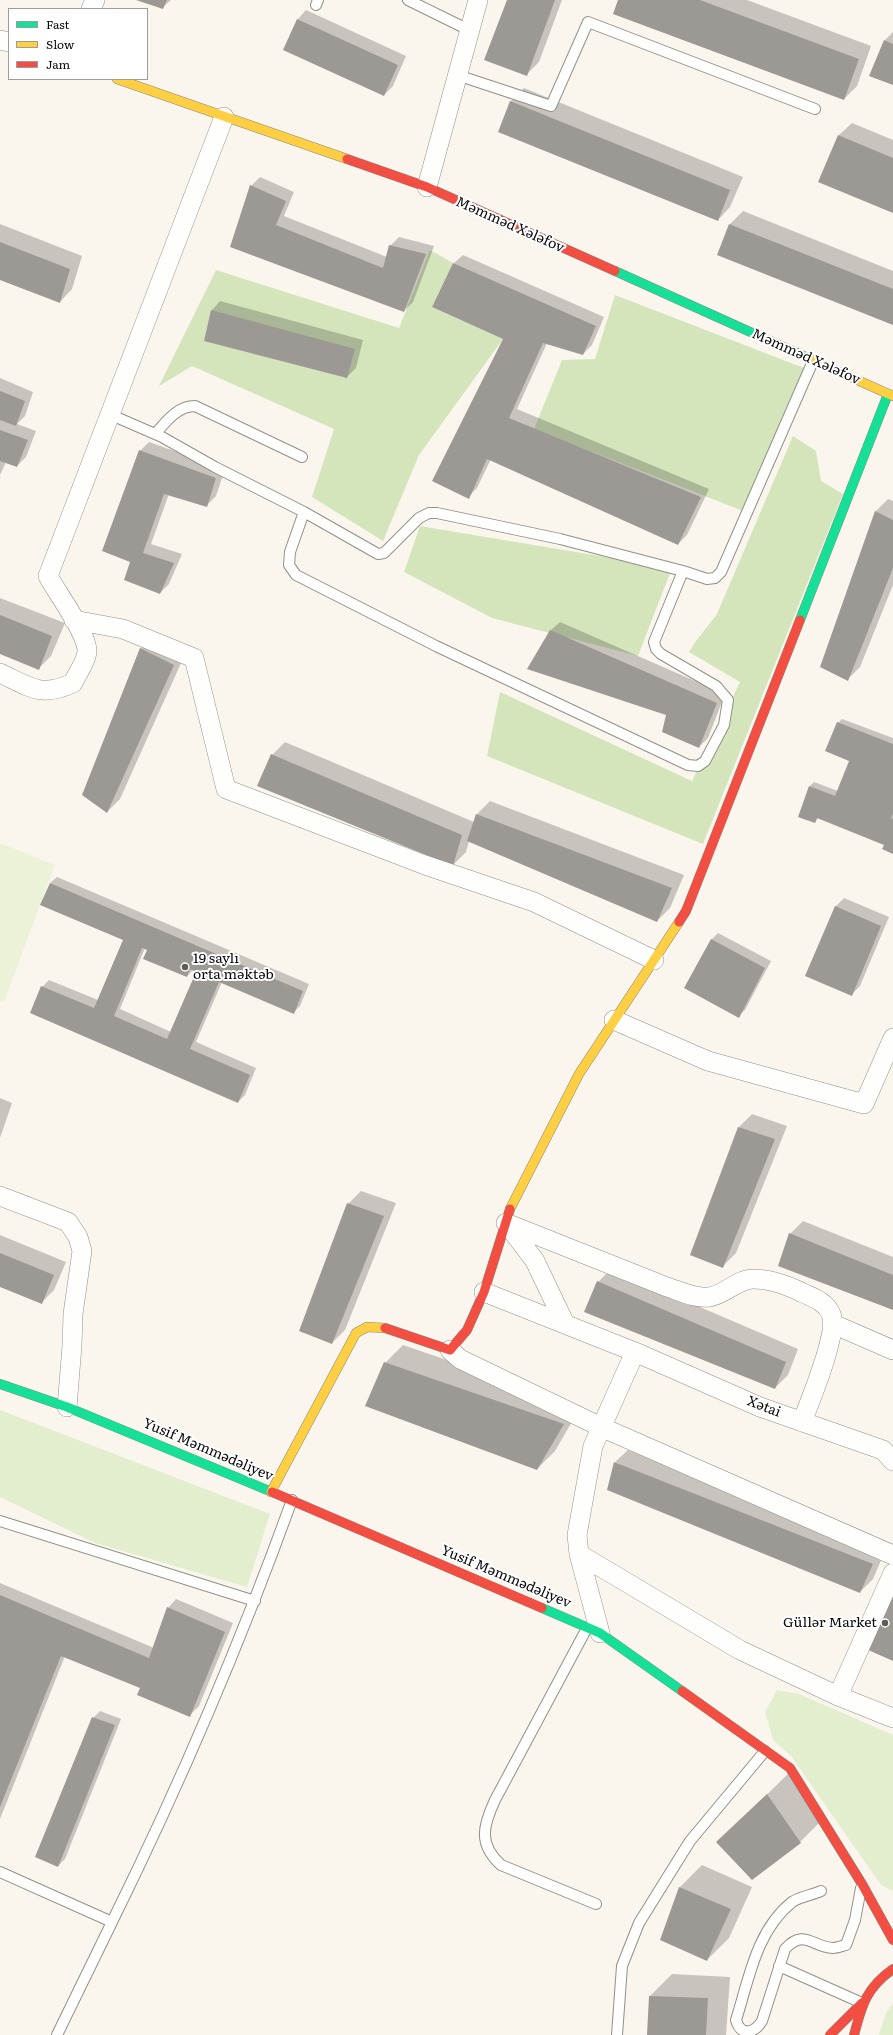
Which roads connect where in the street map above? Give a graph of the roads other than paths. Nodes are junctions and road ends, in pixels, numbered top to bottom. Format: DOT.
graph roads {
  1 [pos="408,0"];
  2 [pos="478,0"];
  3 [pos="469,30"];
  4 [pos="457,75"];
  5 [pos="120,80"];
  6 [pos="815,109"];
  7 [pos="224,117"];
  8 [pos="427,187"];
  9 [pos="813,361"];
  10 [pos="891,395"];
  11 [pos="109,414"];
  12 [pos="155,434"];
  13 [pos="302,458"];
  14 [pos="304,512"];
  15 [pos="683,571"];
  16 [pos="74,620"];
  17 [pos="0,673"];
  18 [pos="654,960"];
  19 [pos="614,1020"];
  20 [pos="893,1038"];
  21 [pos="0,1196"];
  22 [pos="506,1223"];
  23 [pos="484,1292"];
  24 [pos="565,1324"];
  25 [pos="833,1324"];
  26 [pos="450,1350"];
  27 [pos="893,1350"];
  28 [pos="635,1352"];
  29 [pos="0,1384"];
  30 [pos="67,1407"];
  31 [pos="802,1422"];
  32 [pos="601,1427"];
  33 [pos="893,1460"];
  34 [pos="271,1492"];
  35 [pos="292,1500"];
  36 [pos="0,1521"];
  37 [pos="580,1554"];
  38 [pos="893,1555"];
  39 [pos="893,1573"];
  40 [pos="256,1601"];
  41 [pos="593,1630"];
  42 [pos="838,1696"];
  43 [pos="893,1718"];
  44 [pos="765,1751"];
  45 [pos="0,1872"];
  46 [pos="862,1884"];
  47 [pos="821,1891"];
  48 [pos="596,1904"];
  49 [pos="112,1922"];
  50 [pos="893,1940"];
  51 [pos="780,1966"];
  52 [pos="893,1969"];
  53 [pos="862,2003"];
  54 [pos="57,2035"];
  55 [pos="617,2035"];
  56 [pos="830,2035"];
  57 [pos="854,2035"];
  1 -- 3 [label="lane"];
  2 -- 3 [label="street"];
  3 -- 4 [label="street"];
  4 -- 6 [label="lane"];
  4 -- 8 [label="street"];
  5 -- 7 [label="street, Məmməd Xələfov"];
  7 -- 8 [label="street, Məmməd Xələfov"];
  7 -- 11 [label="street"];
  8 -- 9 [label="street, Məmməd Xələfov"];
  9 -- 10 [label="street, Məmməd Xələfov"];
  9 -- 15 [label="lane"];
  10 -- 18 [label="street"];
  11 -- 12 [label="lane"];
  11 -- 16 [label="street"];
  12 -- 13 [label="lane"];
  12 -- 14 [label="lane"];
  14 -- 15 [label="lane"];
  14 -- 15 [label="lane"];
  16 -- 17 [label="street"];
  16 -- 18 [label="street"];
  18 -- 19 [label="street"];
  19 -- 20 [label="street"];
  19 -- 22 [label="street"];
  21 -- 30 [label="street"];
  22 -- 23 [label="street"];
  22 -- 24 [label="street"];
  22 -- 25 [label="street"];
  23 -- 24 [label="street, Xətai"];
  23 -- 26 [label="street"];
  24 -- 28 [label="street, Xətai"];
  25 -- 27 [label="street"];
  25 -- 31 [label="street"];
  26 -- 32 [label="street"];
  26 -- 34 [label="street"];
  28 -- 31 [label="street, Xətai"];
  28 -- 32 [label="street"];
  29 -- 30 [label="street, Yusif Məmmədəliyev"];
  30 -- 34 [label="street, Yusif Məmmədəliyev"];
  31 -- 33 [label="street, Xətai"];
  32 -- 37 [label="street"];
  32 -- 38 [label="street"];
  34 -- 35 [label="street, Yusif Məmmədəliyev"];
  35 -- 40 [label="lane"];
  35 -- 41 [label="street, Yusif Məmmədəliyev"];
  36 -- 40 [label="lane"];
  37 -- 41 [label="street"];
  37 -- 42 [label="street"];
  39 -- 42 [label="street"];
  40 -- 49 [label="lane"];
  41 -- 44 [label="street, Yusif Məmmədəliyev"];
  41 -- 48 [label="lane"];
  42 -- 43 [label="street"];
  44 -- 46 [label="street, Yusif Məmmədəliyev"];
  44 -- 55 [label="lane"];
  45 -- 49 [label="lane"];
  46 -- 50 [label="street, Yusif Məmmədəliyev"];
  46 -- 51 [label="lane"];
  47 -- 51 [label="lane"];
  49 -- 54 [label="lane"];
  51 -- 53 [label="lane"];
  52 -- 53 [label="street"];
  53 -- 56 [label="street"];
  53 -- 57 [label="street"];
}
